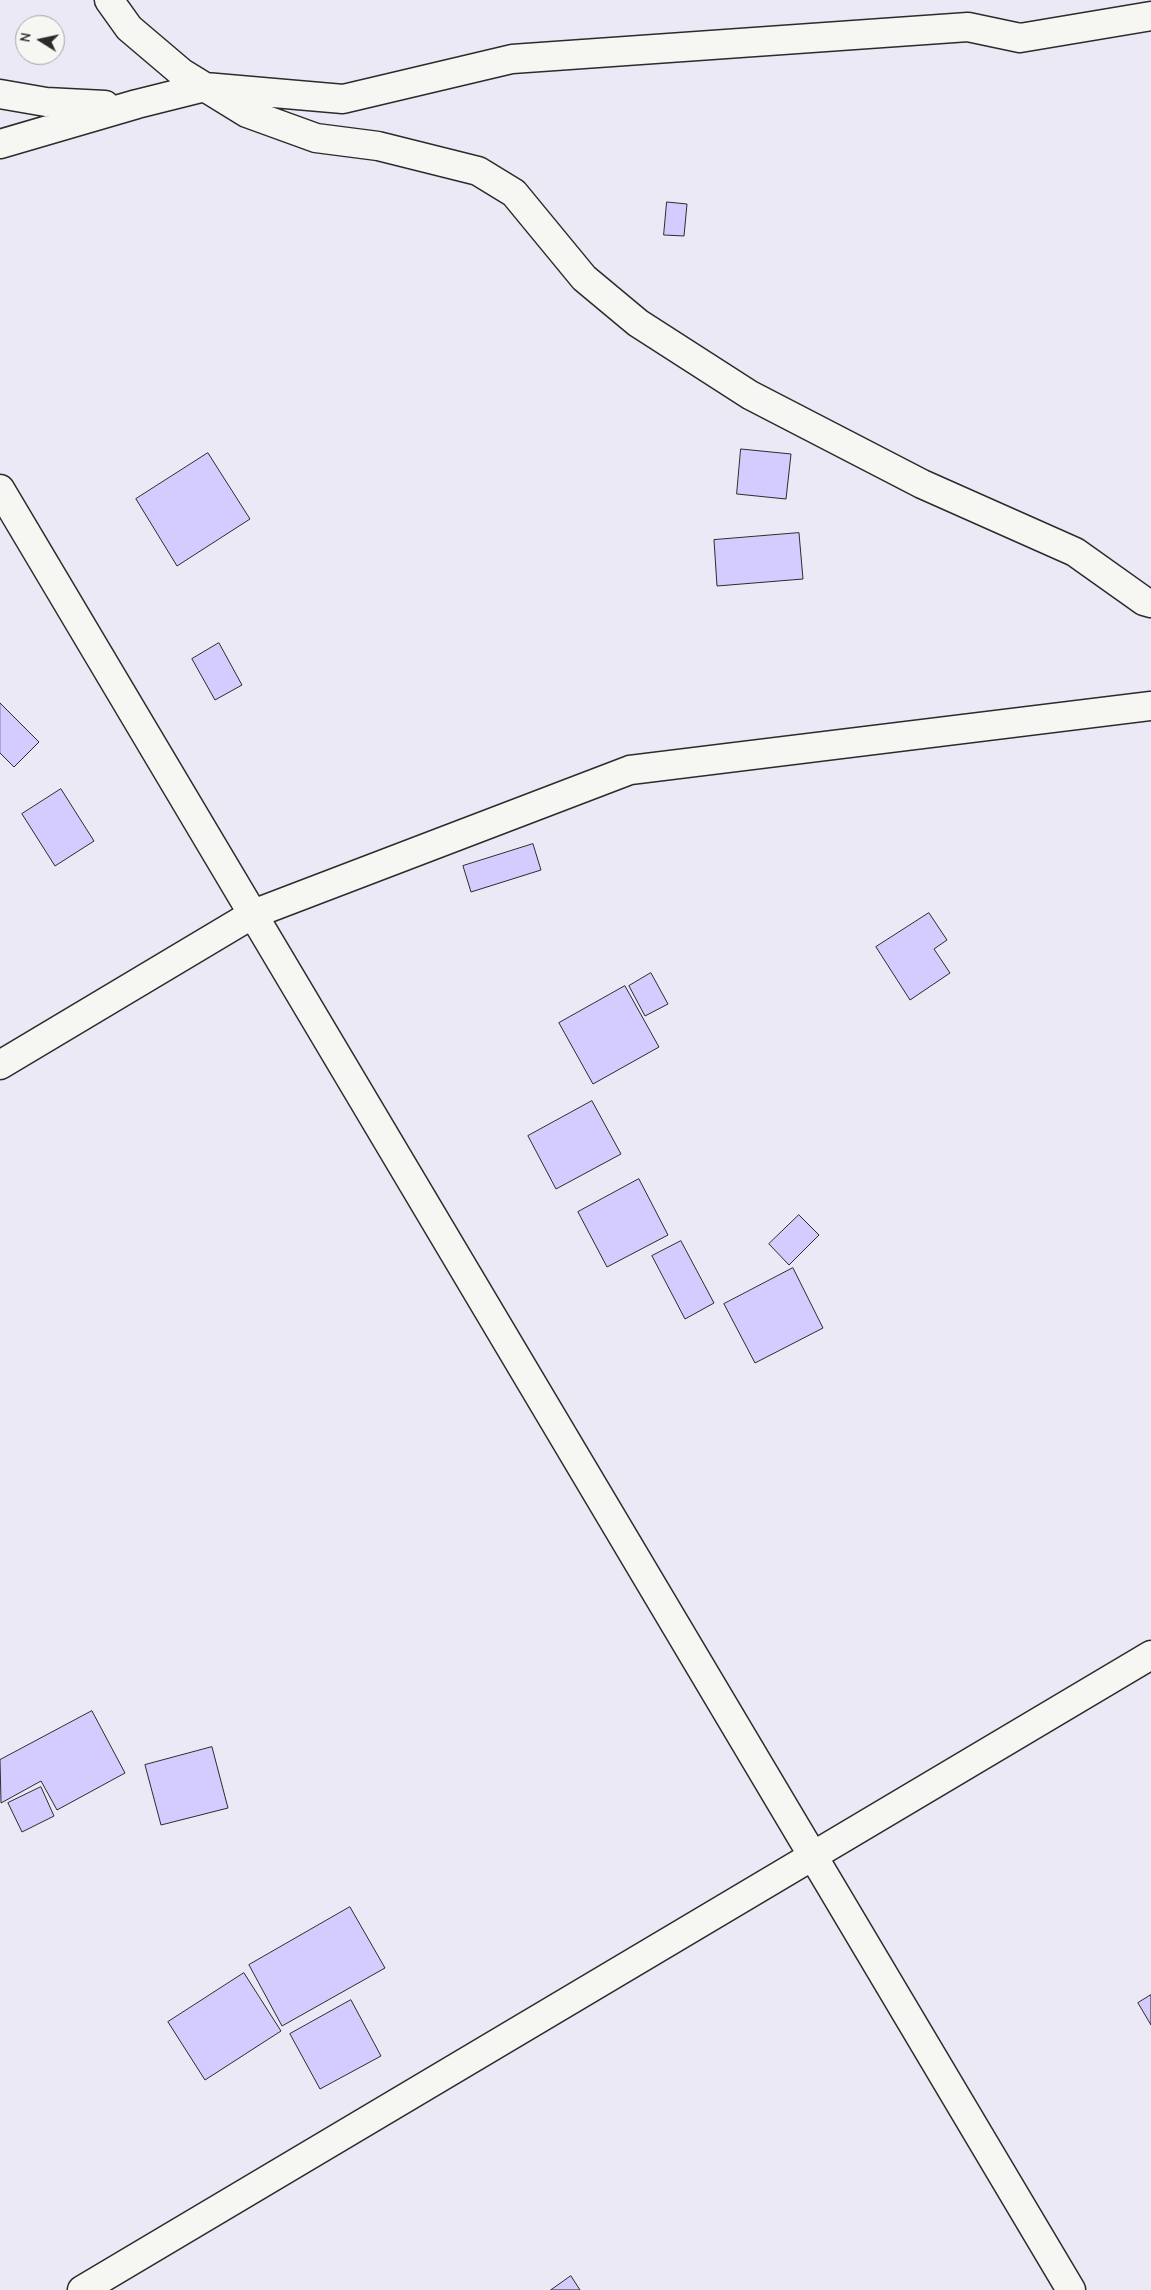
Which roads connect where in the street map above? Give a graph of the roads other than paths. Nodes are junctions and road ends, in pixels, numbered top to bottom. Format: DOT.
graph roads {
  1 [pos="109,0"];
  2 [pos="1151,16"];
  3 [pos="205,87"];
  4 [pos="0,94"];
  5 [pos="136,104"];
  6 [pos="0,144"];
  7 [pos="0,489"];
  8 [pos="1151,603"];
  9 [pos="1151,706"];
  10 [pos="253,914"];
  11 [pos="0,1065"];
  12 [pos="1151,1655"];
  13 [pos="812,1854"];
  14 [pos="82,2290"];
  15 [pos="1072,2290"];
  1 -- 3 [label="street"];
  2 -- 3 [label="street"];
  3 -- 5 [label="street"];
  3 -- 8 [label="street"];
  4 -- 5 [label="street"];
  5 -- 6 [label="street"];
  7 -- 10 [label="street"];
  9 -- 10 [label="street"];
  10 -- 11 [label="street"];
  10 -- 13 [label="street"];
  12 -- 13 [label="street"];
  13 -- 14 [label="street"];
  13 -- 15 [label="street"];
}
